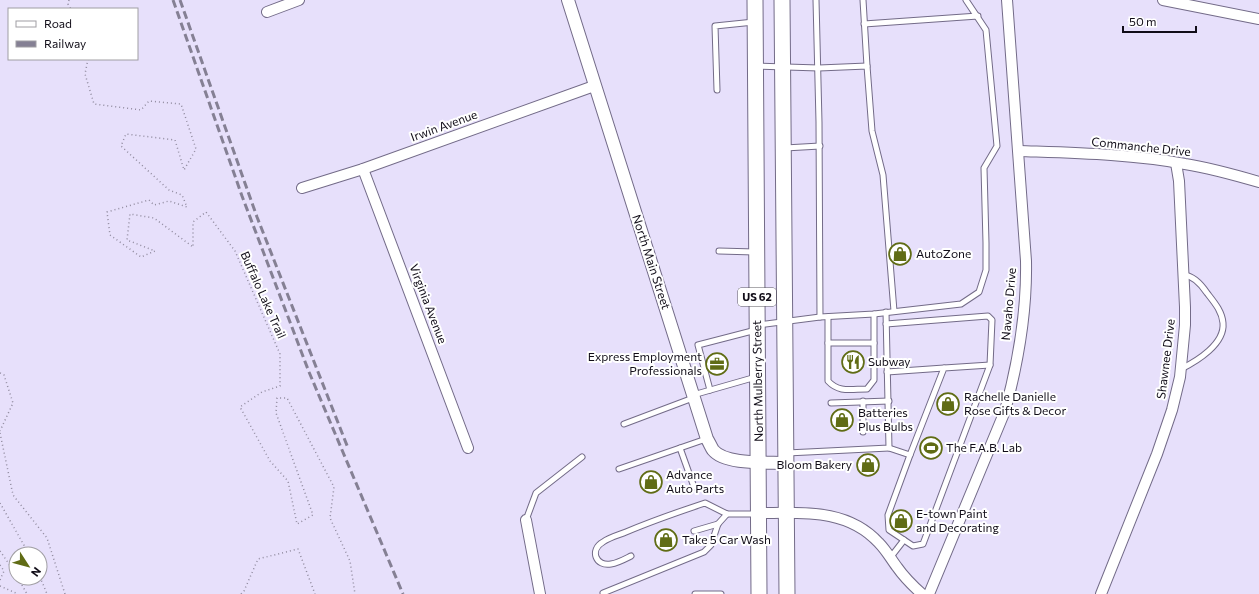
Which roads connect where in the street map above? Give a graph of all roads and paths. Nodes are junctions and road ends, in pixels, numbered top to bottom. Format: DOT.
graph roads {
  1 [pos="299,0"];
  2 [pos="568,0"];
  3 [pos="755,0"];
  4 [pos="782,0"];
  5 [pos="816,0"];
  6 [pos="863,0"];
  7 [pos="966,0"];
  8 [pos="1007,0"];
  9 [pos="1163,0"];
  10 [pos="267,12"];
  11 [pos="978,16"];
  12 [pos="1259,19"];
  13 [pos="755,22"];
  14 [pos="864,24"];
  15 [pos="88,60"];
  16 [pos="755,66"];
  17 [pos="867,66"];
  18 [pos="782,68"];
  19 [pos="819,68"];
  20 [pos="594,86"];
  21 [pos="717,90"];
  22 [pos="820,146"];
  23 [pos="783,148"];
  24 [pos="1019,151"];
  25 [pos="1176,163"];
  26 [pos="364,169"];
  27 [pos="1259,182"];
  28 [pos="302,188"];
  29 [pos="718,251"];
  30 [pos="756,252"];
  31 [pos="1184,275"];
  32 [pos="894,311"];
  33 [pos="886,312"];
  34 [pos="874,314"];
  35 [pos="820,317"];
  36 [pos="828,317"];
  37 [pos="785,322"];
  38 [pos="886,324"];
  39 [pos="757,327"];
  40 [pos="828,343"];
  41 [pos="874,343"];
  42 [pos="990,366"];
  43 [pos="944,368"];
  44 [pos="1180,370"];
  45 [pos="887,372"];
  46 [pos="0,373"];
  47 [pos="758,376"];
  48 [pos="710,390"];
  49 [pos="694,396"];
  50 [pos="863,401"];
  51 [pos="888,401"];
  52 [pos="831,403"];
  53 [pos="624,424"];
  54 [pos="0,432"];
  55 [pos="863,432"];
  56 [pos="707,439"];
  57 [pos="468,448"];
  58 [pos="680,448"];
  59 [pos="890,448"];
  60 [pos="910,455"];
  61 [pos="582,457"];
  62 [pos="786,458"];
  63 [pos="759,462"];
  64 [pos="620,469"];
  65 [pos="694,487"];
  66 [pos="0,503"];
  67 [pos="787,513"];
  68 [pos="727,514"];
  69 [pos="759,514"];
  70 [pos="526,520"];
  71 [pos="718,524"];
  72 [pos="694,531"];
  73 [pos="904,540"];
  74 [pos="24,546"];
  75 [pos="0,552"];
  76 [pos="631,556"];
  77 [pos="890,558"];
  78 [pos="8,563"];
  79 [pos="0,565"];
  80 [pos="0,580"];
  81 [pos="0,586"];
  82 [pos="603,593"];
  83 [pos="18,594"];
  84 [pos="65,594"];
  85 [pos="242,594"];
  86 [pos="314,594"];
  87 [pos="355,594"];
  88 [pos="540,594"];
  89 [pos="695,594"];
  90 [pos="714,594"];
  91 [pos="721,594"];
  92 [pos="759,594"];
  93 [pos="787,594"];
  94 [pos="922,594"];
  95 [pos="929,594"];
  96 [pos="1101,594"];
  1 -- 10 [label="street"];
  2 -- 20 [label="street, North Main Street"];
  3 -- 13 [label="main road, North Mulberry Street / US 62"];
  4 -- 18 [label="main road, US 62"];
  5 -- 19 [label="lane"];
  6 -- 14 [label="lane"];
  7 -- 11 [label="lane"];
  8 -- 24 [label="street, Navaho Drive"];
  9 -- 12 [label="street"];
  11 -- 14 [label="lane"];
  11 -- 32 [label="lane"];
  13 -- 16 [label="main road, North Mulberry Street / US 62"];
  13 -- 21 [label="lane"];
  14 -- 17 [label="lane"];
  15 -- 87 [label="path, Buffalo Lake Trail"];
  16 -- 18 [label="lane"];
  16 -- 30 [label="main road, North Mulberry Street / US 62"];
  17 -- 19 [label="lane"];
  17 -- 32 [label="lane"];
  18 -- 19 [label="lane"];
  18 -- 23 [label="main road, US 62"];
  19 -- 22 [label="lane"];
  20 -- 26 [label="street, Irwin Avenue"];
  20 -- 49 [label="street, North Main Street"];
  22 -- 23 [label="lane"];
  22 -- 35 [label="lane"];
  23 -- 37 [label="main road, US 62"];
  24 -- 25 [label="street, Commanche Drive"];
  24 -- 95 [label="street, Navaho Drive"];
  25 -- 27 [label="street, Commanche Drive"];
  25 -- 31 [label="street, Shawnee Drive"];
  26 -- 28 [label="street, Irwin Avenue"];
  26 -- 57 [label="street, Virginia Avenue"];
  29 -- 30 [label="lane"];
  30 -- 39 [label="main road, North Mulberry Street / US 62"];
  31 -- 44 [label="street, Shawnee Drive"];
  31 -- 44 [label="lane"];
  32 -- 33 [label="lane"];
  33 -- 34 [label="lane"];
  33 -- 38 [label="lane"];
  34 -- 36 [label="lane"];
  34 -- 41 [label="lane"];
  35 -- 36 [label="lane"];
  35 -- 37 [label="lane"];
  36 -- 40 [label="lane"];
  37 -- 39 [label="lane"];
  37 -- 62 [label="main road, US 62"];
  38 -- 42 [label="lane"];
  38 -- 45 [label="lane"];
  39 -- 47 [label="main road, North Mulberry Street / US 62"];
  39 -- 48 [label="lane"];
  40 -- 41 [label="lane"];
  40 -- 41 [label="lane"];
  42 -- 43 [label="lane"];
  42 -- 73 [label="lane"];
  43 -- 45 [label="lane"];
  43 -- 60 [label="lane"];
  44 -- 96 [label="street, Shawnee Drive"];
  45 -- 51 [label="lane"];
  46 -- 54 [label="path"];
  47 -- 48 [label="lane"];
  47 -- 63 [label="main road, North Mulberry Street / US 62"];
  48 -- 49 [label="lane"];
  49 -- 53 [label="lane"];
  49 -- 56 [label="street, North Main Street"];
  50 -- 51 [label="lane"];
  50 -- 52 [label="lane"];
  50 -- 55 [label="lane"];
  51 -- 59 [label="lane"];
  54 -- 84 [label="path"];
  56 -- 58 [label="lane"];
  56 -- 63 [label="street, North Main Street"];
  58 -- 64 [label="lane"];
  58 -- 65 [label="lane"];
  59 -- 60 [label="lane"];
  59 -- 62 [label="lane"];
  60 -- 73 [label="lane"];
  61 -- 70 [label="lane"];
  62 -- 63 [label="street, North Main Street"];
  62 -- 67 [label="main road, US 62"];
  63 -- 69 [label="main road, North Mulberry Street / US 62"];
  66 -- 74 [label="path"];
  67 -- 69 [label="street"];
  67 -- 77 [label="street"];
  67 -- 93 [label="main road, US 62"];
  68 -- 69 [label="lane"];
  68 -- 71 [label="lane"];
  68 -- 76 [label="lane"];
  69 -- 92 [label="main road, North Mulberry Street / US 62"];
  70 -- 88 [label="street"];
  71 -- 72 [label="lane"];
  71 -- 82 [label="lane"];
  73 -- 77 [label="lane"];
  75 -- 78 [label="path"];
  77 -- 94 [label="street"];
  79 -- 80 [label="path"];
  81 -- 83 [label="path"];
  85 -- 86 [label="path"];
  89 -- 90 [label="lane"];
  90 -- 91 [label="lane"];
}
